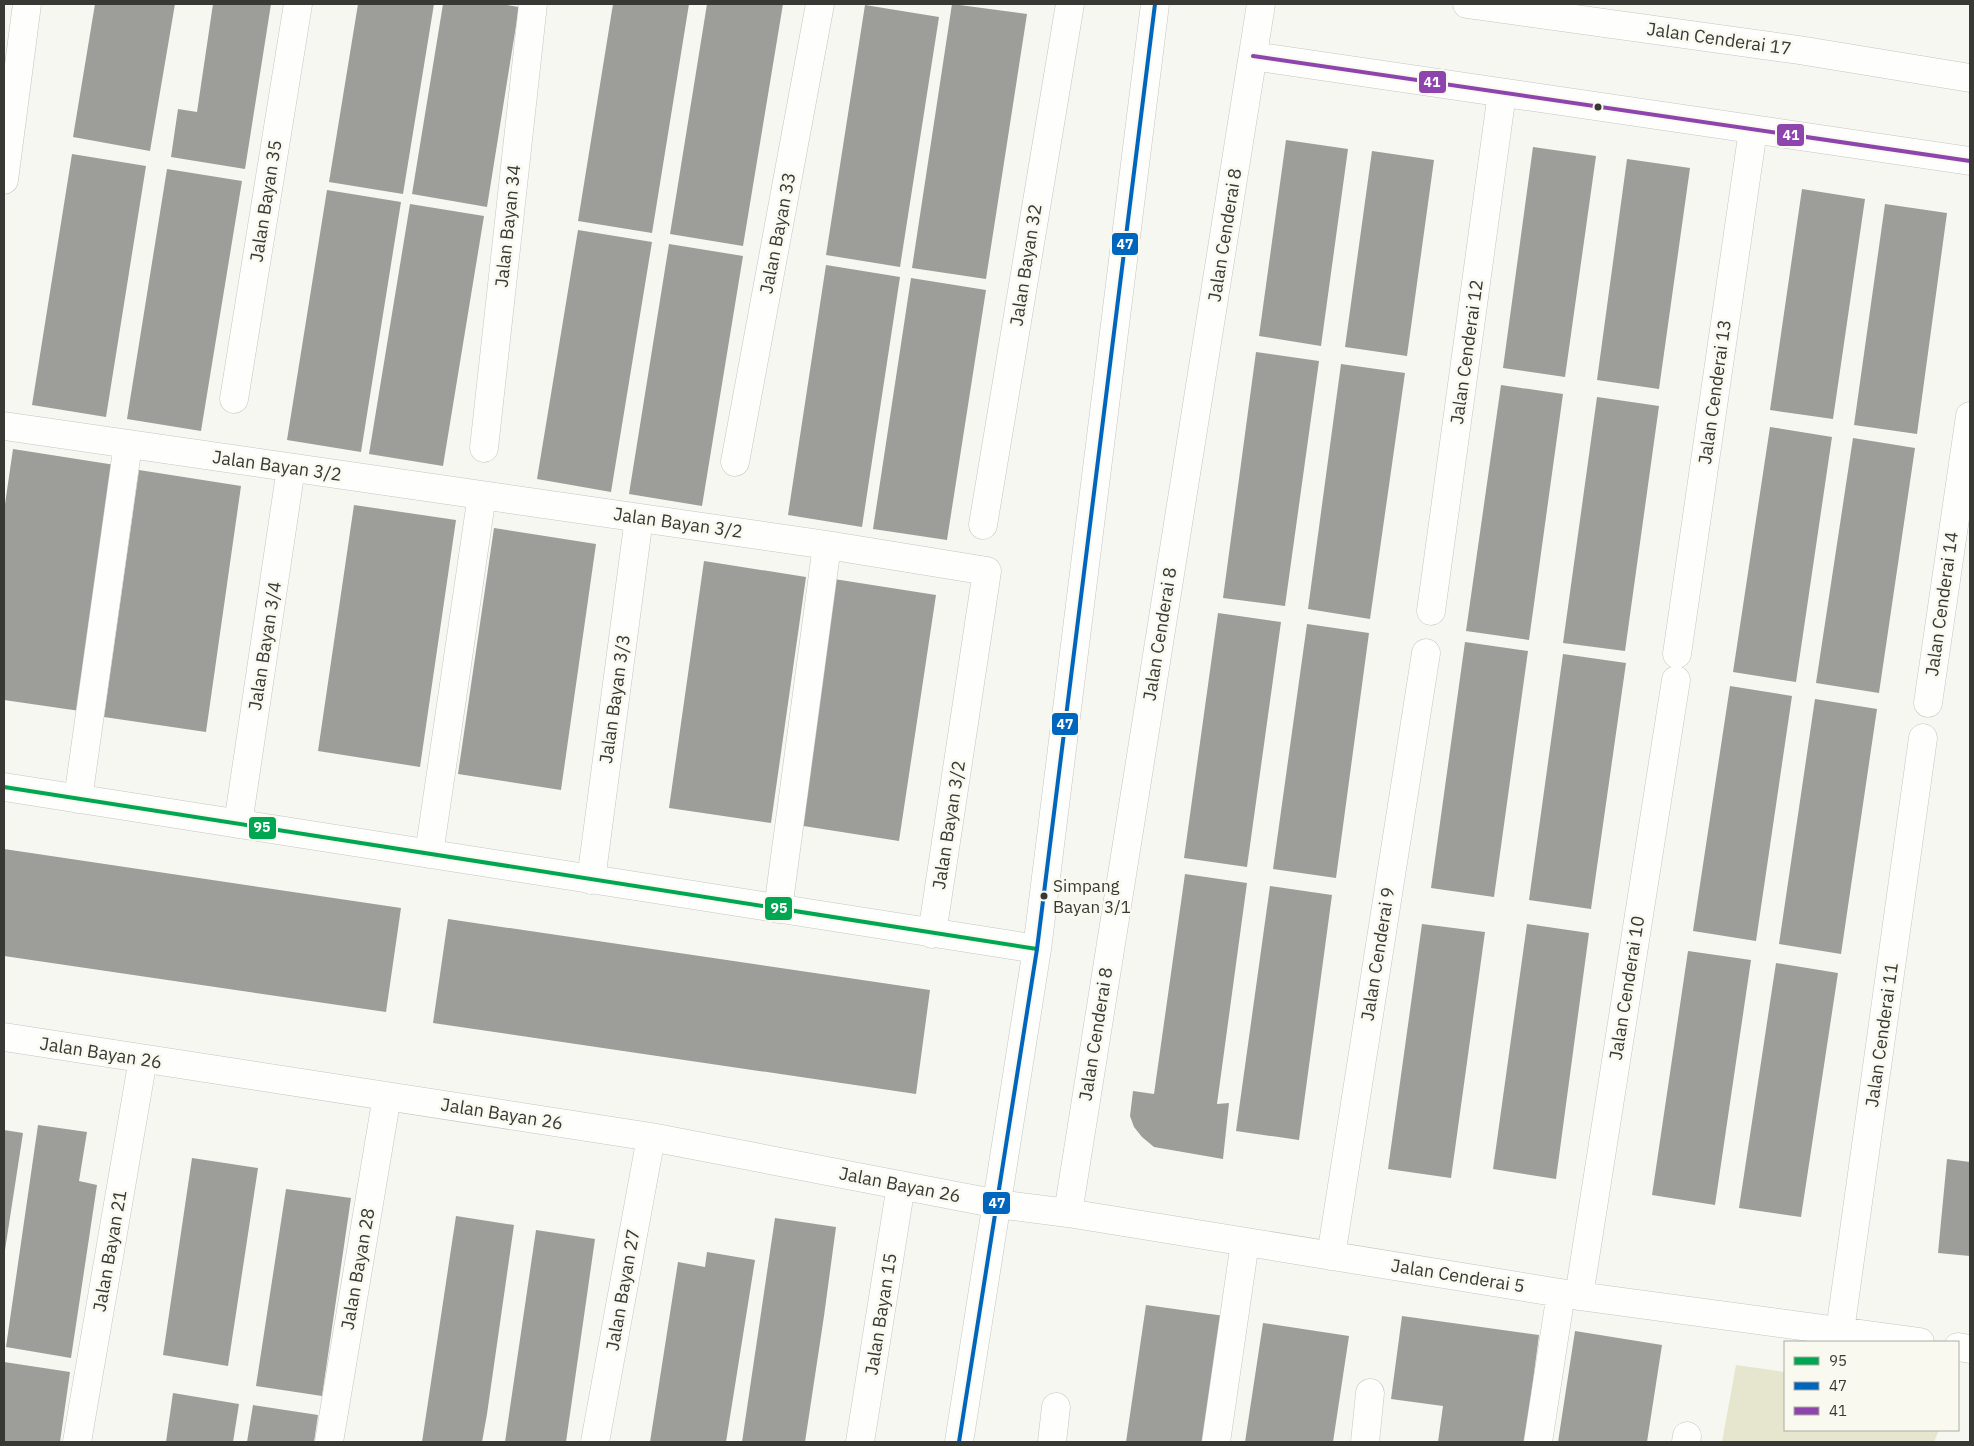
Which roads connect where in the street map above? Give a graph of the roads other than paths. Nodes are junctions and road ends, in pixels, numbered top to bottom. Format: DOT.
graph roads {
  1 [pos="27,4"];
  2 [pos="298,4"];
  3 [pos="533,4"];
  4 [pos="820,4"];
  5 [pos="1070,4"];
  6 [pos="1155,4"];
  7 [pos="1261,4"];
  8 [pos="1467,4"];
  9 [pos="1253,56"];
  10 [pos="1970,78"];
  11 [pos="1502,93"];
  12 [pos="1753,130"];
  13 [pos="1970,161"];
  14 [pos="4,180"];
  15 [pos="234,399"];
  16 [pos="1970,416"];
  17 [pos="4,426"];
  18 [pos="128,444"];
  19 [pos="484,448"];
  20 [pos="735,462"];
  21 [pos="291,468"];
  22 [pos="482,495"];
  23 [pos="639,518"];
  24 [pos="982,525"];
  25 [pos="827,545"];
  26 [pos="1431,611"];
  27 [pos="1426,653"];
  28 [pos="1676,667"];
  29 [pos="1928,703"];
  30 [pos="1924,738"];
  31 [pos="4,788"];
  32 [pos="78,799"];
  33 [pos="238,824"];
  34 [pos="429,854"];
  35 [pos="591,880"];
  36 [pos="778,909"];
  37 [pos="932,934"];
  38 [pos="1037,949"];
  39 [pos="4,1037"];
  40 [pos="143,1059"];
  41 [pos="387,1096"];
  42 [pos="651,1137"];
  43 [pos="901,1185"];
  44 [pos="998,1204"];
  45 [pos="1068,1213"];
  46 [pos="1245,1242"];
  47 [pos="1331,1256"];
  48 [pos="1570,1294"];
  49 [pos="1840,1331"];
  50 [pos="1913,1341"];
  51 [pos="1370,1394"];
  52 [pos="1056,1407"];
  53 [pos="77,1442"];
  54 [pos="329,1442"];
  55 [pos="595,1442"];
  56 [pos="860,1442"];
  57 [pos="959,1442"];
  58 [pos="1052,1442"];
  59 [pos="1216,1442"];
  60 [pos="1364,1442"];
  61 [pos="1538,1442"];
  1 -- 14 [label="street"];
  2 -- 15 [label="street, Jalan Bayan 35"];
  3 -- 19 [label="street, Jalan Bayan 34"];
  4 -- 20 [label="street, Jalan Bayan 33"];
  5 -- 24 [label="street, Jalan Bayan 32"];
  6 -- 38 [label="street"];
  7 -- 9 [label="street, Jalan Cenderai 8"];
  8 -- 10 [label="street, Jalan Cenderai 17"];
  9 -- 11 [label="street"];
  9 -- 45 [label="street, Jalan Cenderai 8"];
  11 -- 12 [label="street"];
  11 -- 26 [label="street, Jalan Cenderai 12"];
  12 -- 13 [label="street"];
  12 -- 28 [label="street, Jalan Cenderai 13"];
  16 -- 29 [label="street, Jalan Cenderai 14"];
  17 -- 18 [label="street, Jalan Bayan 3/2"];
  18 -- 21 [label="street, Jalan Bayan 3/2"];
  18 -- 32 [label="street"];
  21 -- 22 [label="street, Jalan Bayan 3/2"];
  21 -- 33 [label="street, Jalan Bayan 3/4"];
  22 -- 23 [label="street, Jalan Bayan 3/2"];
  22 -- 34 [label="street"];
  23 -- 25 [label="street, Jalan Bayan 3/2"];
  23 -- 35 [label="street, Jalan Bayan 3/3"];
  25 -- 36 [label="street"];
  25 -- 37 [label="street, Jalan Bayan 3/2"];
  27 -- 47 [label="street, Jalan Cenderai 9"];
  28 -- 48 [label="street, Jalan Cenderai 10"];
  30 -- 49 [label="street, Jalan Cenderai 11"];
  31 -- 32 [label="street"];
  32 -- 33 [label="street"];
  33 -- 34 [label="street"];
  34 -- 35 [label="street"];
  35 -- 36 [label="street"];
  36 -- 37 [label="street"];
  37 -- 38 [label="street"];
  38 -- 44 [label="street"];
  39 -- 40 [label="street, Jalan Bayan 26"];
  40 -- 41 [label="street, Jalan Bayan 26"];
  40 -- 53 [label="street, Jalan Bayan 21"];
  41 -- 42 [label="street, Jalan Bayan 26"];
  41 -- 54 [label="street, Jalan Bayan 28"];
  42 -- 43 [label="street, Jalan Bayan 26"];
  42 -- 55 [label="street, Jalan Bayan 27"];
  43 -- 44 [label="street, Jalan Bayan 26"];
  43 -- 56 [label="street, Jalan Bayan 15"];
  44 -- 45 [label="street, Jalan Cenderai 5"];
  44 -- 57 [label="street"];
  45 -- 46 [label="street, Jalan Cenderai 5"];
  46 -- 47 [label="street, Jalan Cenderai 5"];
  46 -- 59 [label="street"];
  47 -- 48 [label="street, Jalan Cenderai 5"];
  48 -- 49 [label="street, Jalan Cenderai 5"];
  48 -- 61 [label="street, Jalan Cenderai 10"];
  49 -- 50 [label="street, Jalan Cenderai 5"];
  51 -- 60 [label="street"];
  52 -- 58 [label="street"];
}
